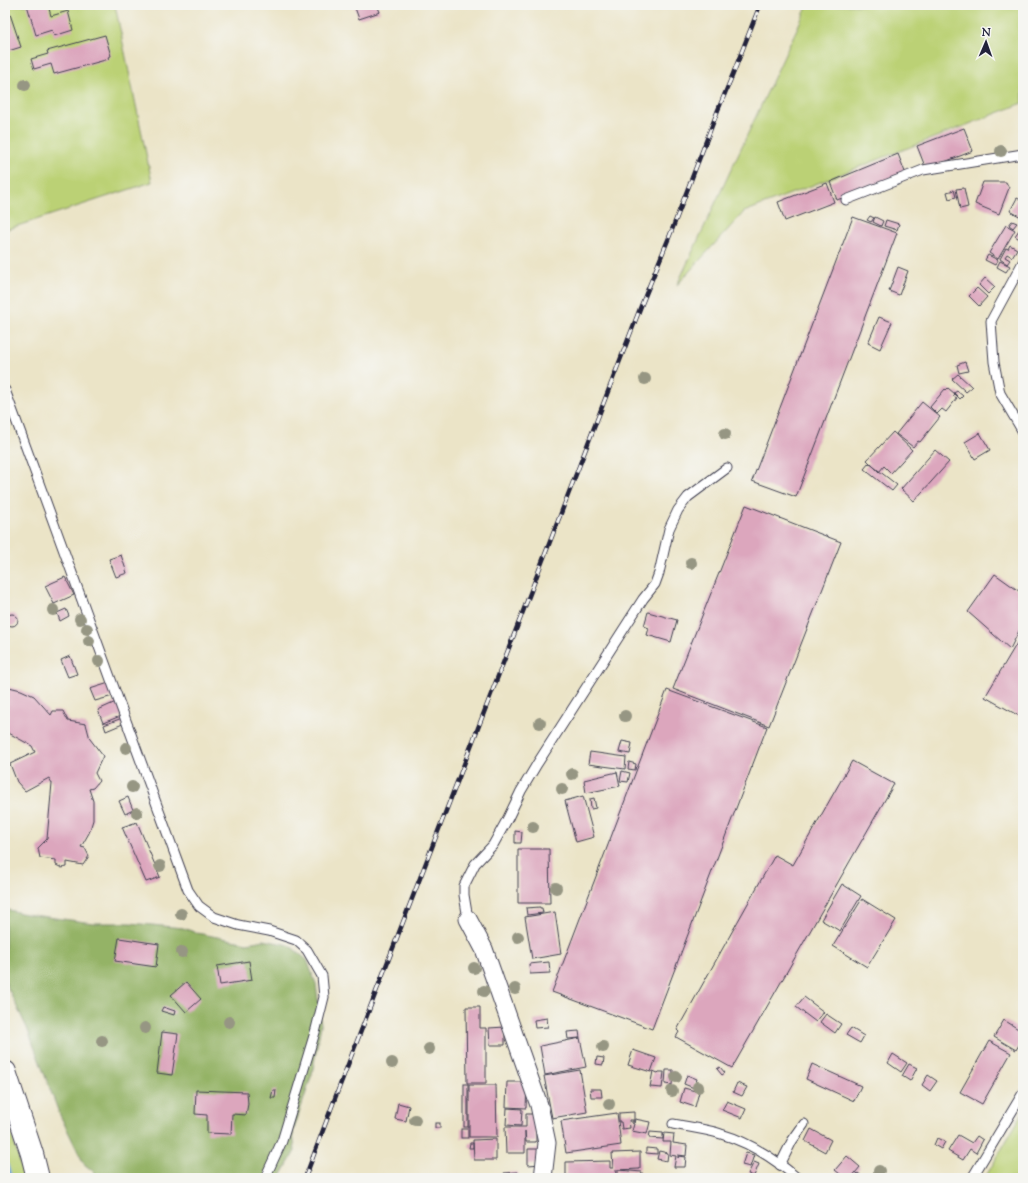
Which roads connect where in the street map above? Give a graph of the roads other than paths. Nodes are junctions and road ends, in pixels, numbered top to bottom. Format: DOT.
graph roads {
  1 [pos="1023,154"];
  2 [pos="846,200"];
  3 [pos="1023,262"];
  4 [pos="5,390"];
  5 [pos="1023,432"];
  6 [pos="727,468"];
  7 [pos="468,919"];
  8 [pos="7,1086"];
  9 [pos="1023,1093"];
  10 [pos="673,1124"];
  11 [pos="804,1124"];
  12 [pos="780,1165"];
  13 [pos="38,1178"];
  14 [pos="265,1178"];
  15 [pos="543,1178"];
  16 [pos="797,1178"];
  17 [pos="972,1178"];
  1 -- 2 [label="lane"];
  3 -- 5 [label="lane"];
  4 -- 14 [label="lane"];
  6 -- 7 [label="lane"];
  7 -- 15 [label="street"];
  8 -- 13 [label="street"];
  9 -- 17 [label="lane"];
  10 -- 12 [label="lane"];
  11 -- 12 [label="lane"];
  12 -- 16 [label="lane"];
}
